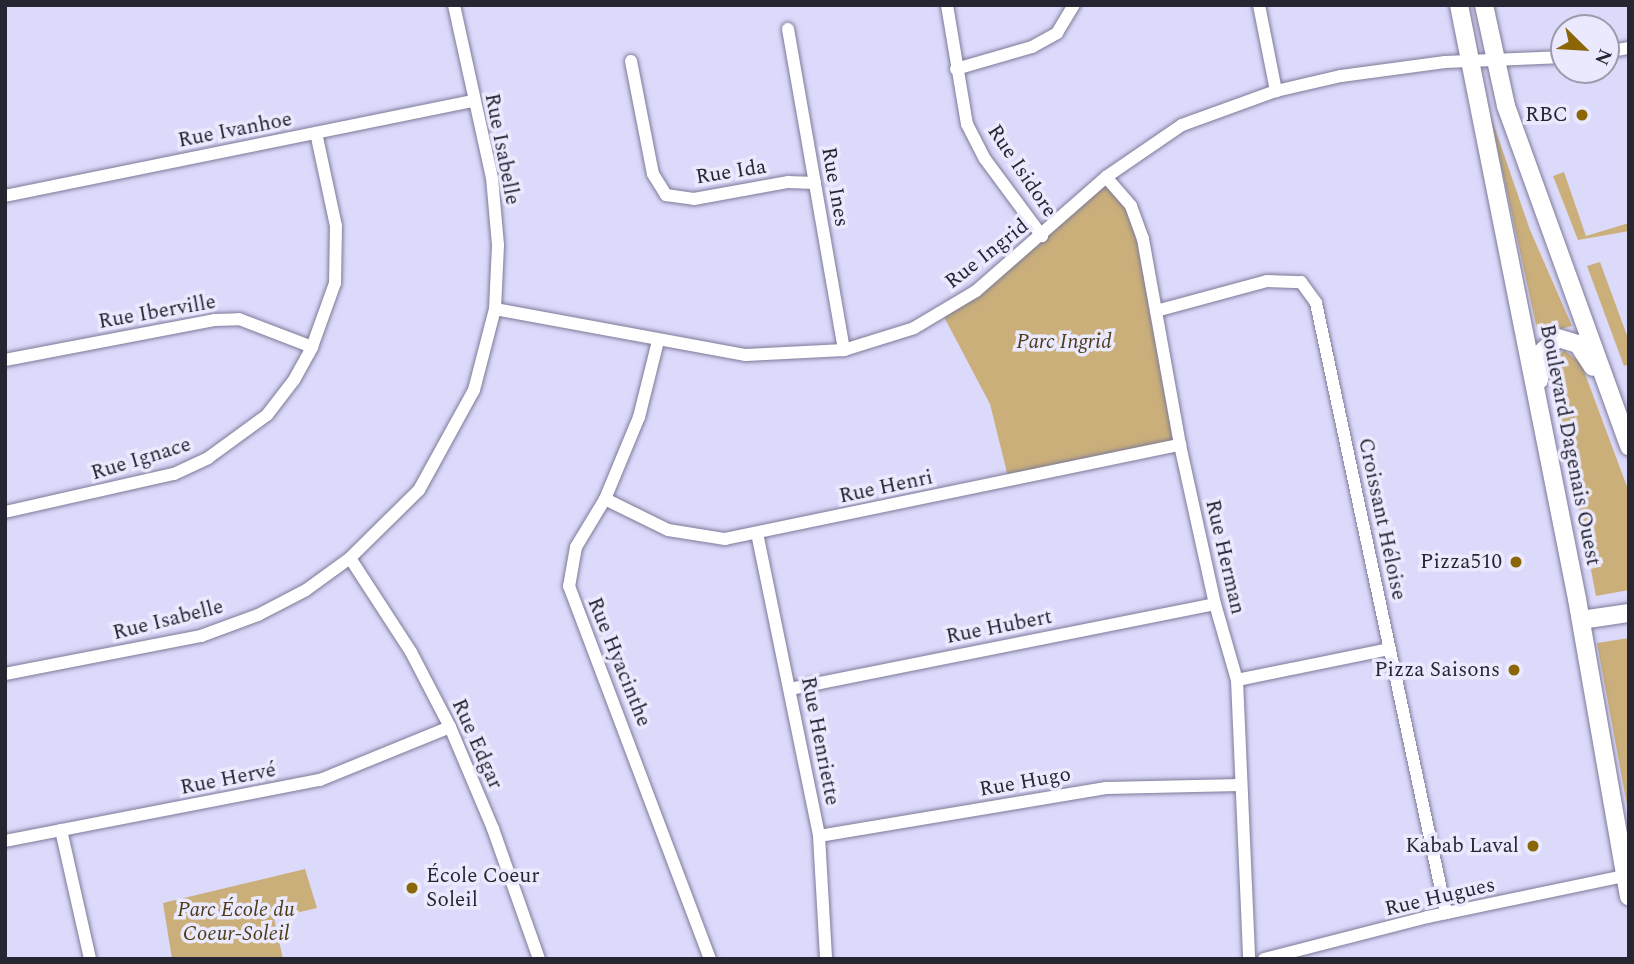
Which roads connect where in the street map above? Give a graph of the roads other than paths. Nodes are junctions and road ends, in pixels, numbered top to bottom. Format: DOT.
graph roads {
  1 [pos="454,5"];
  2 [pos="947,5"];
  3 [pos="1074,5"];
  4 [pos="1259,5"];
  5 [pos="1460,5"];
  6 [pos="1484,5"];
  7 [pos="788,29"];
  8 [pos="1550,58"];
  9 [pos="1495,60"];
  10 [pos="631,61"];
  11 [pos="1470,61"];
  12 [pos="957,69"];
  13 [pos="1276,91"];
  14 [pos="473,102"];
  15 [pos="316,133"];
  16 [pos="1106,177"];
  17 [pos="815,183"];
  18 [pos="5,196"];
  19 [pos="1042,236"];
  20 [pos="495,309"];
  21 [pos="1156,311"];
  22 [pos="657,341"];
  23 [pos="312,347"];
  24 [pos="844,350"];
  25 [pos="5,360"];
  26 [pos="1609,391"];
  27 [pos="1538,394"];
  28 [pos="1180,445"];
  29 [pos="1629,446"];
  30 [pos="605,499"];
  31 [pos="5,512"];
  32 [pos="757,533"];
  33 [pos="350,558"];
  34 [pos="1215,604"];
  35 [pos="1629,613"];
  36 [pos="1581,620"];
  37 [pos="1390,649"];
  38 [pos="5,674"];
  39 [pos="1237,680"];
  40 [pos="790,689"];
  41 [pos="450,727"];
  42 [pos="1240,785"];
  43 [pos="61,831"];
  44 [pos="819,836"];
  45 [pos="5,841"];
  46 [pos="1625,876"];
  47 [pos="1629,896"];
  48 [pos="1446,913"];
  49 [pos="1324,953"];
  50 [pos="90,959"];
  51 [pos="539,959"];
  52 [pos="710,959"];
  53 [pos="826,959"];
  54 [pos="1249,959"];
  55 [pos="1264,959"];
  1 -- 14 [label="street, Rue Isabelle"];
  2 -- 12 [label="street, Rue Isidore"];
  3 -- 12 [label="street"];
  4 -- 13 [label="street"];
  5 -- 11 [label="main road, Boulevard Dagenais Ouest"];
  6 -- 9 [label="main road, Boulevard Dagenais Ouest"];
  7 -- 17 [label="street, Rue Ines"];
  8 -- 9 [label="street, Rue Ingrid"];
  9 -- 11 [label="street, Rue Ingrid"];
  9 -- 26 [label="main road, Boulevard Dagenais Ouest"];
  10 -- 17 [label="street, Rue Ida"];
  11 -- 13 [label="street, Rue Ingrid"];
  11 -- 27 [label="main road, Boulevard Dagenais Ouest"];
  12 -- 19 [label="street, Rue Isidore"];
  13 -- 16 [label="street, Rue Ingrid"];
  14 -- 15 [label="street, Rue Ivanhoe"];
  14 -- 20 [label="street, Rue Isabelle"];
  15 -- 18 [label="street, Rue Ivanhoe"];
  15 -- 23 [label="street, Rue Ignace"];
  16 -- 19 [label="street, Rue Ingrid"];
  16 -- 21 [label="street, Rue Herman"];
  17 -- 24 [label="street, Rue Ines"];
  19 -- 24 [label="street, Rue Ingrid"];
  20 -- 22 [label="street, Rue Ingrid"];
  20 -- 33 [label="street, Rue Isabelle"];
  21 -- 28 [label="street, Rue Herman"];
  21 -- 37 [label="street, Croissant Héloise"];
  22 -- 24 [label="street, Rue Ingrid"];
  22 -- 30 [label="street, Rue Hyacinthe"];
  23 -- 25 [label="street, Rue Iberville"];
  23 -- 31 [label="street, Rue Ignace"];
  26 -- 27 [label="main road"];
  26 -- 29 [label="main road, Boulevard Dagenais Ouest"];
  27 -- 36 [label="main road, Boulevard Dagenais Ouest"];
  28 -- 32 [label="street, Rue Henri"];
  28 -- 34 [label="street, Rue Herman"];
  30 -- 32 [label="street, Rue Henri"];
  30 -- 52 [label="street, Rue Hyacinthe"];
  32 -- 40 [label="street, Rue Henriette"];
  33 -- 38 [label="street, Rue Isabelle"];
  33 -- 41 [label="street, Rue Edgar"];
  34 -- 39 [label="street, Rue Herman"];
  34 -- 40 [label="street, Rue Hubert"];
  35 -- 36 [label="main road"];
  36 -- 46 [label="main road, Boulevard Dagenais Ouest"];
  37 -- 39 [label="street"];
  37 -- 48 [label="street, Croissant Héloise"];
  39 -- 42 [label="street, Rue Herman"];
  40 -- 44 [label="street, Rue Henriette"];
  41 -- 43 [label="street, Rue Hervé"];
  41 -- 51 [label="street, Rue Edgar"];
  42 -- 44 [label="street, Rue Hugo"];
  42 -- 54 [label="street, Rue Herman"];
  43 -- 45 [label="street, Rue Hervé"];
  43 -- 50 [label="street"];
  44 -- 53 [label="street, Rue Henriette"];
  46 -- 47 [label="main road, Boulevard Dagenais Ouest"];
  46 -- 48 [label="street, Rue Hugues"];
  48 -- 49 [label="street, Rue Hugues"];
  49 -- 55 [label="street, Rue Hugues"];
}
